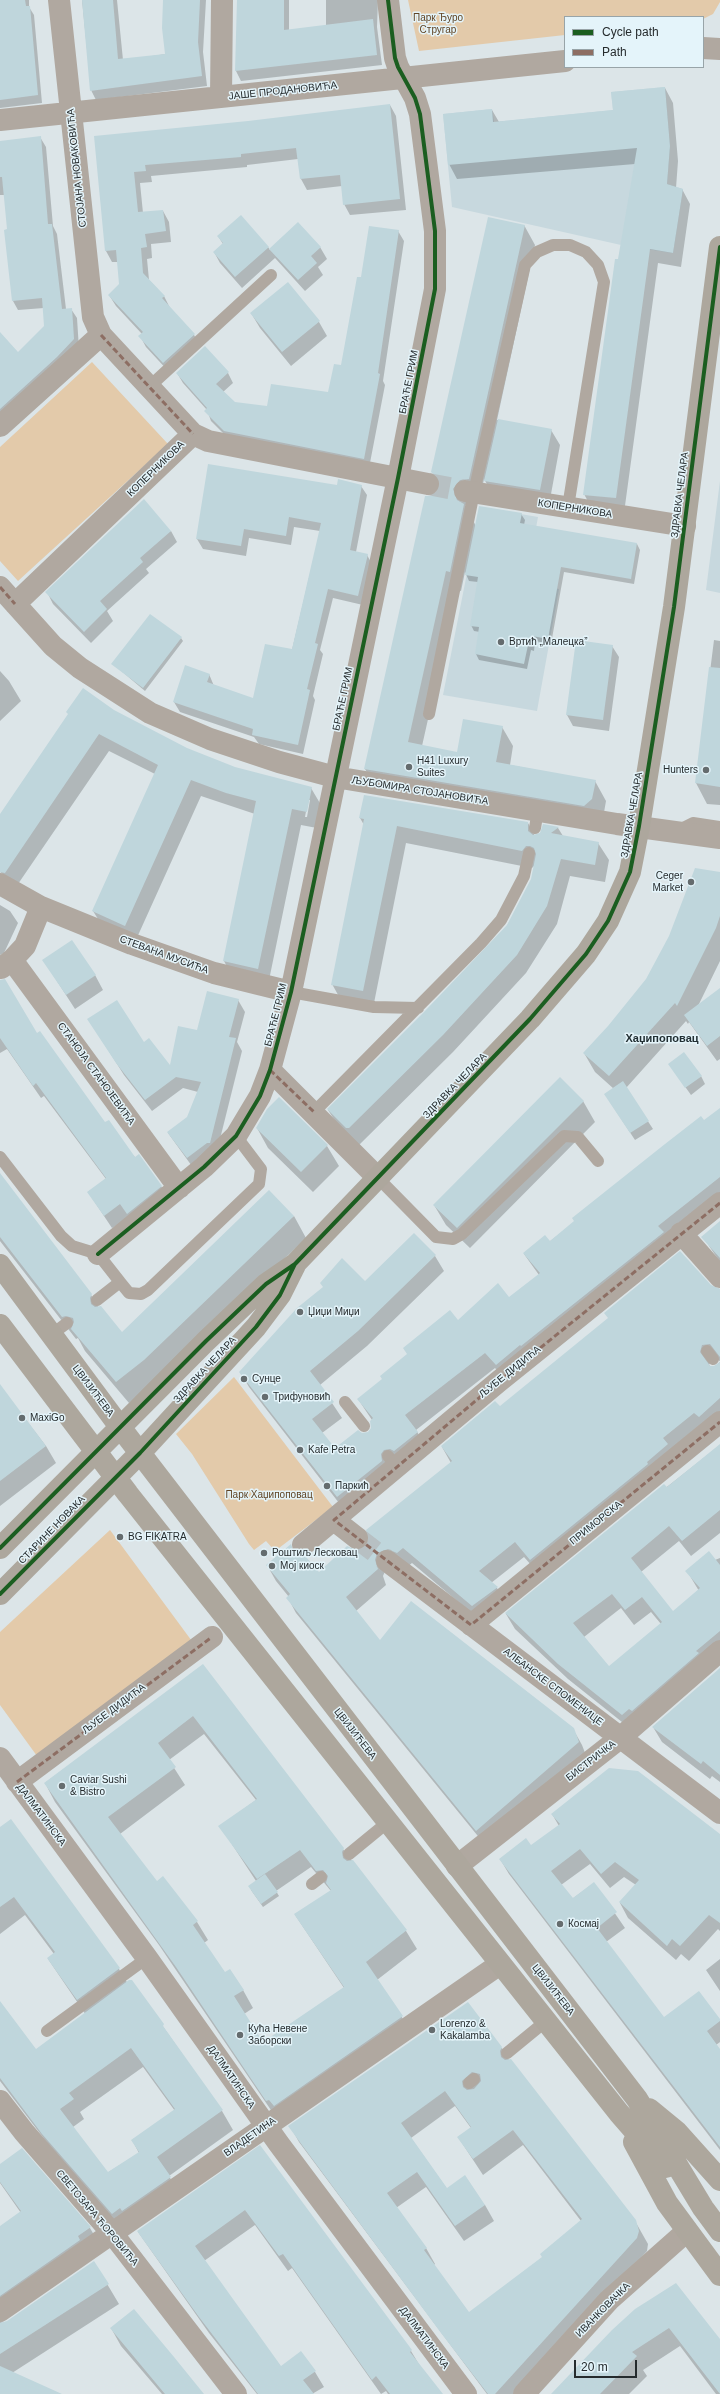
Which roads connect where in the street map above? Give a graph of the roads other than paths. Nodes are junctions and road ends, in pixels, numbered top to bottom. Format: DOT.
graph roads {
  1 [pos="60,0"];
  2 [pos="222,0"];
  3 [pos="388,0"];
  4 [pos="704,48"];
  5 [pos="720,49"];
  6 [pos="564,61"];
  7 [pos="404,79"];
  8 [pos="221,97"];
  9 [pos="71,112"];
  10 [pos="0,120"];
  11 [pos="720,247"];
  12 [pos="271,275"];
  13 [pos="101,335"];
  14 [pos="149,387"];
  15 [pos="0,426"];
  16 [pos="193,434"];
  17 [pos="398,478"];
  18 [pos="428,484"];
  19 [pos="469,492"];
  20 [pos="568,507"];
  21 [pos="685,526"];
  22 [pos="0,587"];
  23 [pos="15,604"];
  24 [pos="429,714"];
  25 [pos="335,777"];
  26 [pos="640,826"];
  27 [pos="720,827"];
  28 [pos="677,831"];
  29 [pos="720,838"];
  30 [pos="529,852"];
  31 [pos="0,884"];
  32 [pos="41,907"];
  33 [pos="6,964"];
  34 [pos="291,992"];
  35 [pos="418,1008"];
  36 [pos="270,1070"];
  37 [pos="314,1112"];
  38 [pos="236,1136"];
  39 [pos="0,1157"];
  40 [pos="598,1161"];
  41 [pos="378,1178"];
  42 [pos="179,1188"];
  43 [pos="720,1203"];
  44 [pos="681,1233"];
  45 [pos="98,1254"];
  46 [pos="295,1264"];
  47 [pos="0,1265"];
  48 [pos="720,1277"];
  49 [pos="120,1282"];
  50 [pos="97,1300"];
  51 [pos="0,1325"];
  52 [pos="345,1402"];
  53 [pos="720,1422"];
  54 [pos="364,1426"];
  55 [pos="120,1427"];
  56 [pos="96,1452"];
  57 [pos="140,1453"];
  58 [pos="115,1478"];
  59 [pos="334,1520"];
  60 [pos="357,1538"];
  61 [pos="303,1545"];
  62 [pos="0,1548"];
  63 [pos="387,1561"];
  64 [pos="0,1594"];
  65 [pos="471,1625"];
  66 [pos="212,1637"];
  67 [pos="720,1651"];
  68 [pos="620,1738"];
  69 [pos="0,1758"];
  70 [pos="17,1782"];
  71 [pos="720,1813"];
  72 [pos="388,1822"];
  73 [pos="349,1854"];
  74 [pos="457,1866"];
  75 [pos="147,1958"];
  76 [pos="500,1964"];
  77 [pos="546,2021"];
  78 [pos="47,2032"];
  79 [pos="507,2054"];
  80 [pos="637,2099"];
  81 [pos="0,2101"];
  82 [pos="619,2114"];
  83 [pos="266,2126"];
  84 [pos="720,2180"];
  85 [pos="703,2208"];
  86 [pos="687,2231"];
  87 [pos="720,2231"];
  88 [pos="112,2232"];
  89 [pos="720,2275"];
  90 [pos="0,2311"];
  91 [pos="236,2394"];
  92 [pos="466,2394"];
  93 [pos="524,2394"];
  1 -- 9 [label="street, СТОЈАНА НОВАКОВИЋА"];
  2 -- 8 [label="street"];
  3 -- 7 [label="street, БРАЋЕ ГРИМ"];
  4 -- 5 [label="street"];
  6 -- 7 [label="street, ЈАШЕ ПРОДАНОВИЋА"];
  7 -- 8 [label="street, ЈАШЕ ПРОДАНОВИЋА"];
  7 -- 17 [label="street, БРАЋЕ ГРИМ"];
  8 -- 9 [label="street, ЈАШЕ ПРОДАНОВИЋА"];
  9 -- 10 [label="street, ЈАШЕ ПРОДАНОВИЋА"];
  9 -- 13 [label="street, СТОЈАНА НОВАКОВИЋА"];
  11 -- 21 [label="main road, ЗДРАВКА ЧЕЛАРА"];
  12 -- 14 [label="lane"];
  13 -- 14 [label="street, СТОЈАНА НОВАКОВИЋА"];
  13 -- 15 [label="street"];
  14 -- 16 [label="street, СТОЈАНА НОВАКОВИЋА"];
  16 -- 17 [label="street, КОПЕРНИКОВА"];
  16 -- 23 [label="street, КОПЕРНИКОВА"];
  17 -- 18 [label="street, КОПЕРНИКОВА"];
  17 -- 25 [label="street, БРАЋЕ ГРИМ"];
  19 -- 20 [label="street, КОПЕРНИКОВА"];
  19 -- 20 [label="lane"];
  19 -- 24 [label="lane"];
  20 -- 21 [label="street, КОПЕРНИКОВА"];
  21 -- 26 [label="main road, ЗДРАВКА ЧЕЛАРА"];
  22 -- 23 [label="street, ЉУБОМИРА СТОЈАНОВИЋА"];
  23 -- 25 [label="street, ЉУБОМИРА СТОЈАНОВИЋА"];
  25 -- 26 [label="street, ЉУБОМИРА СТОЈАНОВИЋА"];
  25 -- 34 [label="street, БРАЋЕ ГРИМ"];
  26 -- 28 [label="street, ЉУБОМИРА СТОЈАНОВИЋА"];
  26 -- 41 [label="main road, ЗДРАВКА ЧЕЛАРА"];
  27 -- 28 [label="lane"];
  28 -- 29 [label="street, ЉУБОМИРА СТОЈАНОВИЋА"];
  30 -- 35 [label="lane"];
  31 -- 32 [label="street, СТЕВАНА МУСИЋА"];
  32 -- 33 [label="street"];
  32 -- 34 [label="street, СТЕВАНА МУСИЋА"];
  33 -- 42 [label="street, СТАНОЈА СТАНОЈЕВИЋА"];
  34 -- 35 [label="lane"];
  34 -- 36 [label="street, БРАЋЕ ГРИМ"];
  35 -- 37 [label="lane"];
  36 -- 37 [label="street"];
  36 -- 38 [label="street, БРАЋЕ ГРИМ"];
  37 -- 41 [label="street"];
  38 -- 42 [label="street, БРАЋЕ ГРИМ"];
  38 -- 49 [label="lane"];
  39 -- 45 [label="lane"];
  40 -- 41 [label="lane"];
  41 -- 46 [label="main road, ЗДРАВКА ЧЕЛАРА"];
  42 -- 45 [label="street, БРАЋЕ ГРИМ"];
  43 -- 44 [label="street, ЉУБЕ ДИДИЋА"];
  44 -- 48 [label="street"];
  44 -- 59 [label="street, ЉУБЕ ДИДИЋА"];
  45 -- 49 [label="lane"];
  46 -- 55 [label="main road, ЗДРАВКА ЧЕЛАРА"];
  46 -- 57 [label="main road, ЗДРАВКА ЧЕЛАРА"];
  47 -- 55 [label="main road, ЦВИЈИЋЕВА"];
  49 -- 50 [label="lane"];
  51 -- 56 [label="main road, ЦВИЈИЋЕВА"];
  52 -- 54 [label="lane"];
  53 -- 65 [label="street, ПРИМОРСКА"];
  55 -- 56 [label="main road, ЗДРАВКА ЧЕЛАРА"];
  55 -- 57 [label="main road, ЦВИЈИЋЕВА"];
  56 -- 58 [label="main road, ЦВИЈИЋЕВА"];
  56 -- 62 [label="main road"];
  57 -- 58 [label="main road, ЗДРАВКА ЧЕЛАРА"];
  57 -- 74 [label="main road, ЦВИЈИЋЕВА"];
  58 -- 64 [label="main road, СТАРИНЕ НОВАКА"];
  58 -- 72 [label="main road, ЦВИЈИЋЕВА"];
  59 -- 60 [label="street"];
  59 -- 61 [label="street, ЉУБЕ ДИДИЋА"];
  63 -- 65 [label="street, АЛБАНСКЕ СПОМЕНИЦЕ"];
  65 -- 68 [label="street, АЛБАНСКЕ СПОМЕНИЦЕ"];
  66 -- 70 [label="street, ЉУБЕ ДИДИЋА"];
  67 -- 68 [label="street, БИСТРИЧКА"];
  68 -- 71 [label="street, АЛБАНСКЕ СПОМЕНИЦЕ"];
  68 -- 74 [label="street, БИСТРИЧКА"];
  69 -- 70 [label="street, ДАЛМАТИНСКА"];
  70 -- 75 [label="street, ДАЛМАТИНСКА"];
  72 -- 73 [label="lane"];
  72 -- 76 [label="main road, ЦВИЈИЋЕВА"];
  74 -- 80 [label="main road, ЦВИЈИЋЕВА"];
  75 -- 78 [label="lane"];
  75 -- 83 [label="street, ДАЛМАТИНСКА"];
  76 -- 77 [label="main road, ЦВИЈИЋЕВА"];
  76 -- 83 [label="street, ВЛАДЕТИНА"];
  77 -- 79 [label="lane"];
  77 -- 82 [label="main road, ЦВИЈИЋЕВА"];
  80 -- 84 [label="main road"];
  80 -- 85 [label="main road, ЦВИЈИЋЕВА"];
  81 -- 88 [label="street, СВЕТОЗАРА ЋОРОВИЋА"];
  82 -- 85 [label="main road, ЦВИЈИЋЕВА"];
  82 -- 86 [label="main road"];
  83 -- 88 [label="street, ВЛАДЕТИНА"];
  83 -- 92 [label="street, ДАЛМАТИНСКА"];
  85 -- 87 [label="main road, ЦВИЈИЋЕВА"];
  86 -- 89 [label="main road"];
  86 -- 93 [label="street, ИВАНКОВАЧКА"];
  88 -- 90 [label="street, ВЛАДЕТИНА"];
  88 -- 91 [label="street, СВЕТОЗАРА ЋОРОВИЋА"];
}
